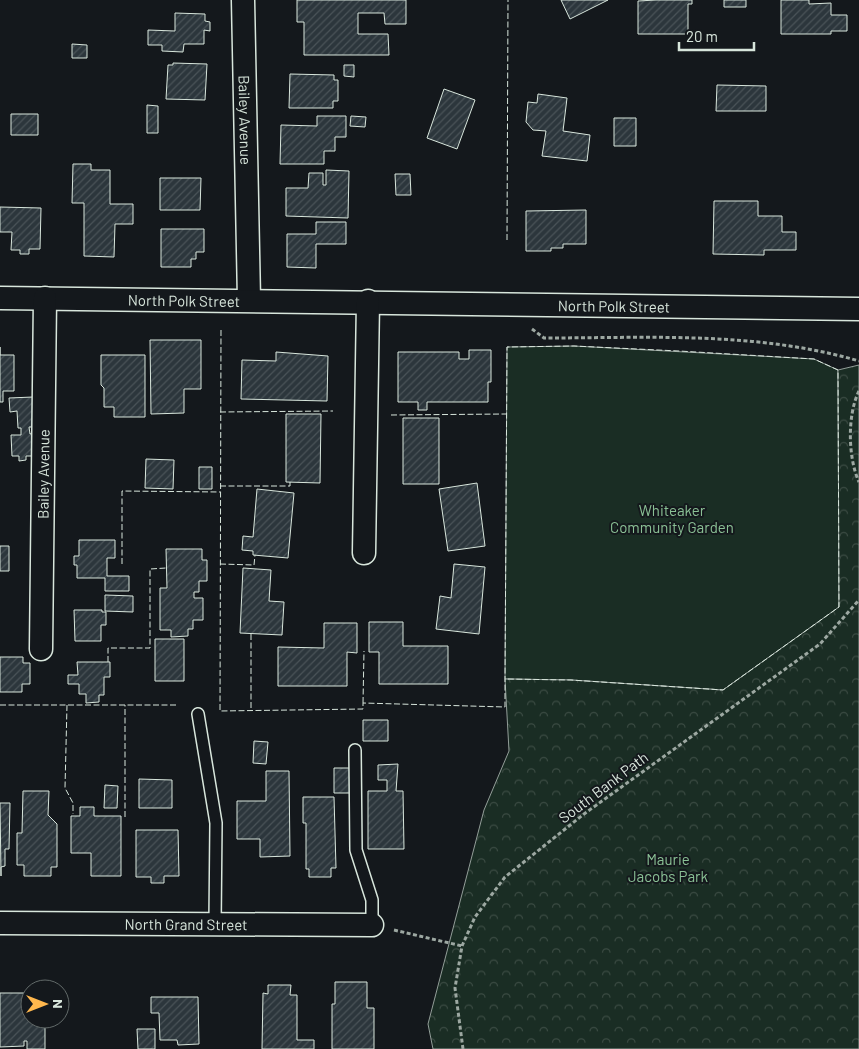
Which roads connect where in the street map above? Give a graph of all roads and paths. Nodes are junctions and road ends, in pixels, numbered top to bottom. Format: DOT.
graph roads {
  1 [pos="244,0"];
  2 [pos="0,298"];
  3 [pos="45,298"];
  4 [pos="249,300"];
  5 [pos="368,301"];
  6 [pos="507,304"];
  7 [pos="859,308"];
  8 [pos="859,361"];
  9 [pos="859,391"];
  10 [pos="859,482"];
  11 [pos="364,553"];
  12 [pos="859,600"];
  13 [pos="41,649"];
  14 [pos="198,714"];
  15 [pos="355,750"];
  16 [pos="0,923"];
  17 [pos="215,923"];
  18 [pos="372,925"];
  19 [pos="462,946"];
  20 [pos="463,1049"];
  1 -- 4 [label="street, Bailey Avenue"];
  2 -- 3 [label="street, North Polk Street"];
  3 -- 4 [label="street, North Polk Street"];
  3 -- 13 [label="street, Bailey Avenue"];
  4 -- 5 [label="street, North Polk Street"];
  5 -- 6 [label="street, North Polk Street"];
  5 -- 11 [label="street"];
  6 -- 7 [label="street, North Polk Street"];
  6 -- 8 [label="path"];
  9 -- 10 [label="path"];
  12 -- 19 [label="path, South Bank Path"];
  14 -- 17 [label="lane"];
  15 -- 18 [label="lane"];
  16 -- 17 [label="street, North Grand Street"];
  17 -- 18 [label="street, North Grand Street"];
  18 -- 19 [label="path"];
  19 -- 20 [label="path, South Bank Path"];
}
